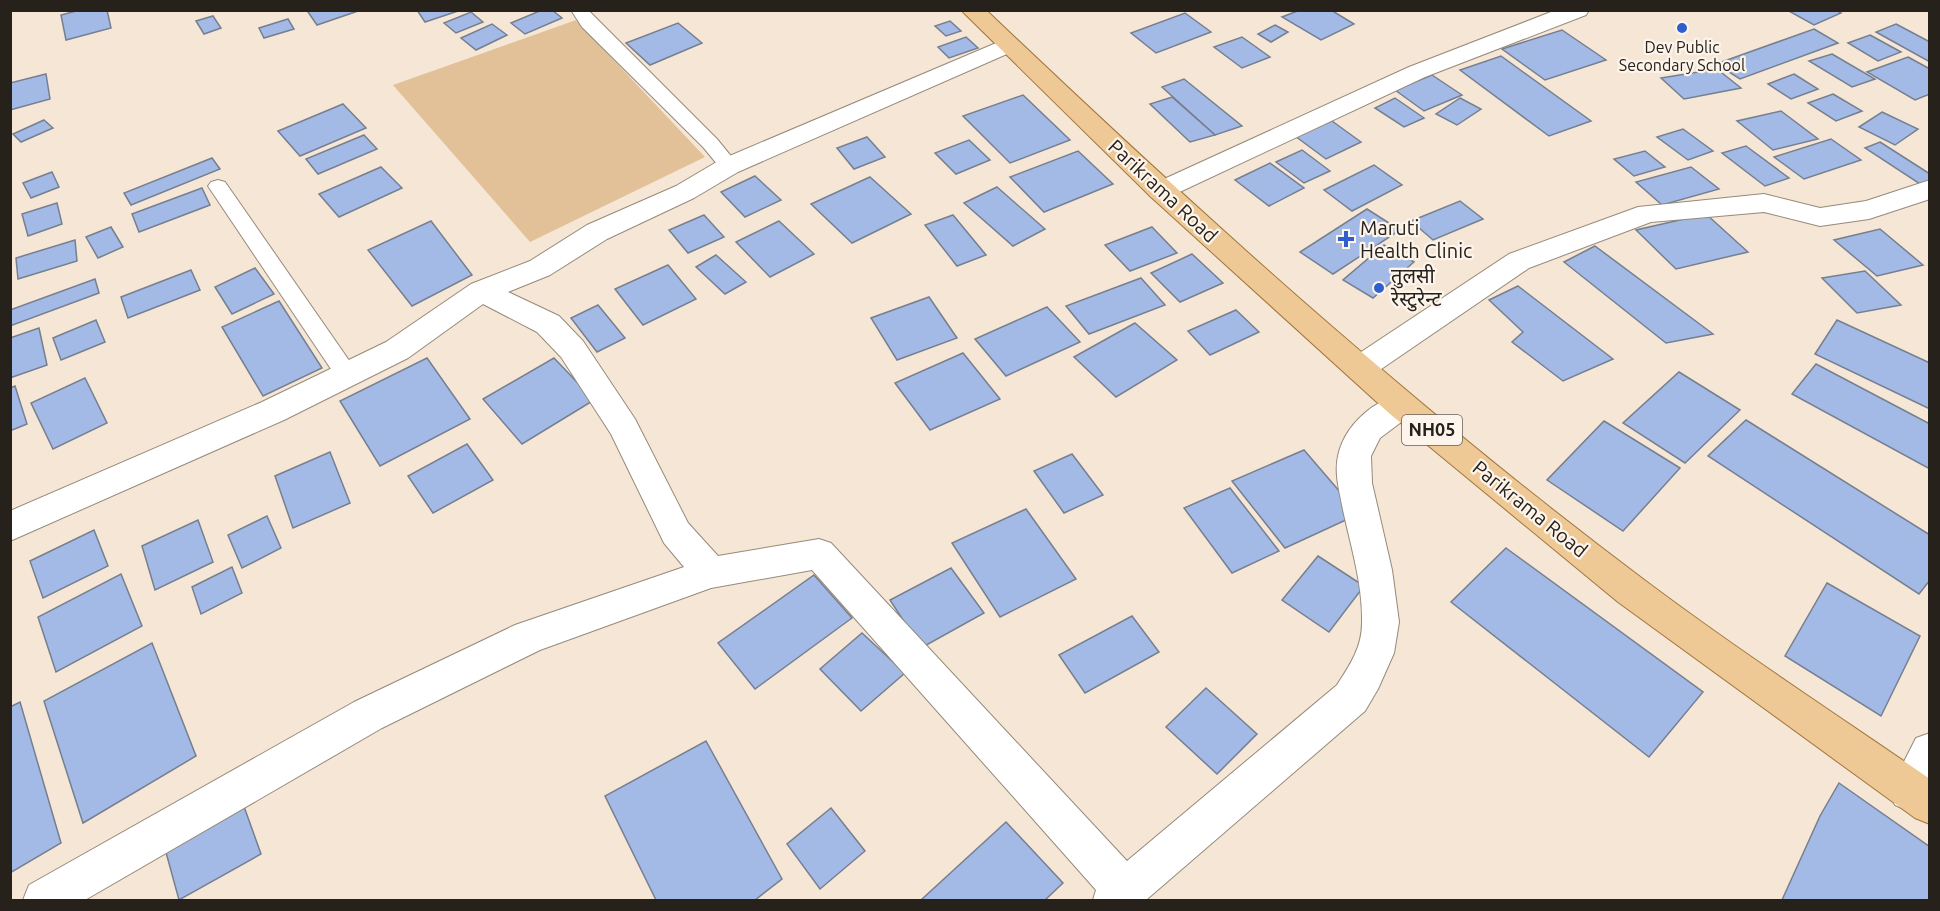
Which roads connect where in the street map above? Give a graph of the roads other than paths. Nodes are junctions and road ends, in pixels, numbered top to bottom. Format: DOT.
graph roads {
  1 [pos="579,10"];
  2 [pos="972,10"];
  3 [pos="1578,10"];
  4 [pos="1008,45"];
  5 [pos="729,166"];
  6 [pos="218,186"];
  7 [pos="1929,189"];
  8 [pos="1160,191"];
  9 [pos="481,291"];
  10 [pos="1360,368"];
  11 [pos="347,375"];
  12 [pos="1401,405"];
  13 [pos="10,527"];
  14 [pos="711,573"];
  15 [pos="1929,752"];
  16 [pos="1919,797"];
  17 [pos="1119,895"];
  18 [pos="44,900"];
  1 -- 5 [label="lane"];
  2 -- 4 [label="main road, Parikrama Road / NH05"];
  3 -- 8 [label="street"];
  4 -- 5 [label="street"];
  4 -- 8 [label="main road, Parikrama Road / NH05"];
  5 -- 9 [label="street"];
  6 -- 11 [label="lane"];
  7 -- 10 [label="street"];
  8 -- 10 [label="main road, Parikrama Road / NH05"];
  9 -- 11 [label="street"];
  9 -- 14 [label="street"];
  10 -- 12 [label="main road, Parikrama Road / NH05"];
  11 -- 13 [label="street"];
  12 -- 16 [label="main road, Parikrama Road / NH05"];
  12 -- 17 [label="street"];
  14 -- 17 [label="street"];
  14 -- 18 [label="street"];
  15 -- 16 [label="street"];
}
